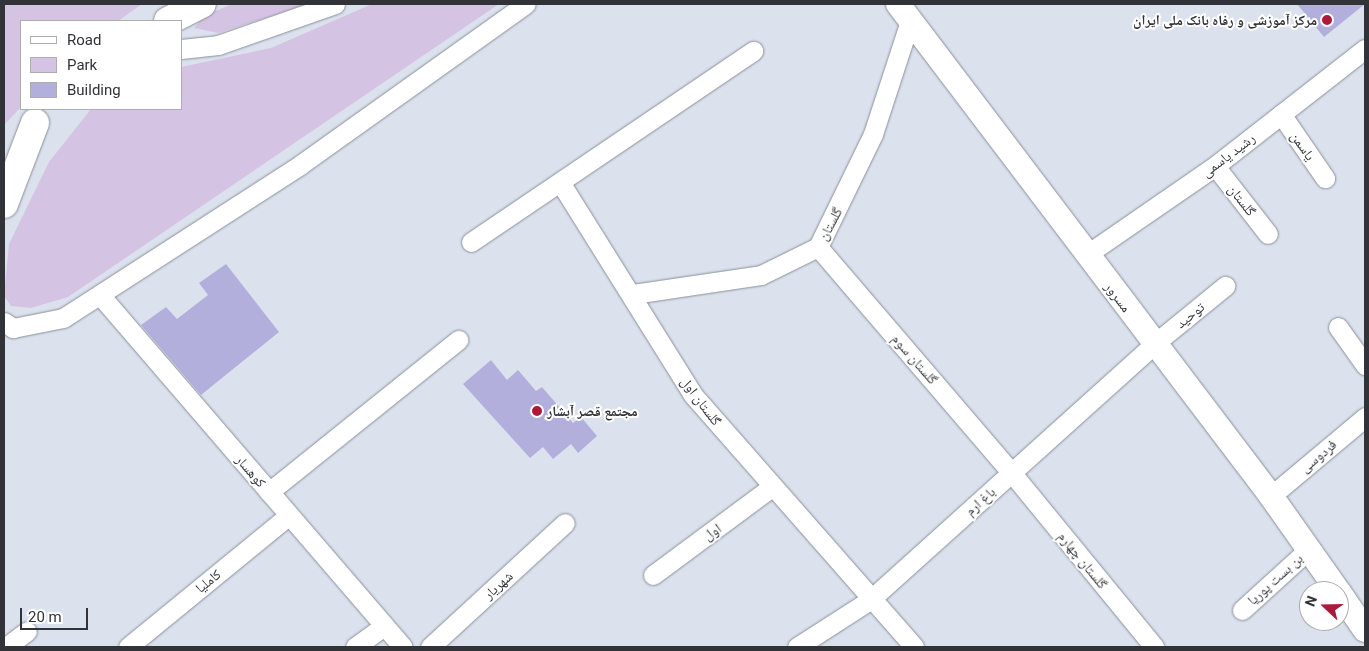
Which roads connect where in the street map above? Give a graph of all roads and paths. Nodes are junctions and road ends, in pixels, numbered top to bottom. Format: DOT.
graph roads {
  1 [pos="202,4"];
  2 [pos="335,4"];
  3 [pos="526,4"];
  4 [pos="904,12"];
  5 [pos="170,20"];
  6 [pos="182,49"];
  7 [pos="1365,49"];
  8 [pos="753,52"];
  9 [pos="1281,114"];
  10 [pos="42,116"];
  11 [pos="4,165"];
  12 [pos="1215,166"];
  13 [pos="1325,178"];
  14 [pos="560,182"];
  15 [pos="4,204"];
  16 [pos="1268,234"];
  17 [pos="471,242"];
  18 [pos="818,247"];
  19 [pos="1086,255"];
  20 [pos="1225,286"];
  21 [pos="632,294"];
  22 [pos="100,295"];
  23 [pos="4,322"];
  24 [pos="1338,327"];
  25 [pos="458,340"];
  26 [pos="1154,344"];
  27 [pos="1365,365"];
  28 [pos="1365,416"];
  29 [pos="1011,472"];
  30 [pos="770,488"];
  31 [pos="269,492"];
  32 [pos="1271,496"];
  33 [pos="289,515"];
  34 [pos="565,523"];
  35 [pos="1309,548"];
  36 [pos="653,575"];
  37 [pos="1332,581"];
  38 [pos="870,600"];
  39 [pos="1349,607"];
  40 [pos="1242,610"];
  41 [pos="384,626"];
  42 [pos="1365,630"];
  43 [pos="27,631"];
  44 [pos="6,647"];
  45 [pos="128,647"];
  46 [pos="355,647"];
  47 [pos="403,647"];
  48 [pos="430,647"];
  49 [pos="797,647"];
  50 [pos="914,647"];
  51 [pos="1154,647"];
  1 -- 5 [label="main road"];
  2 -- 6 [label="street"];
  3 -- 22 [label="street"];
  4 -- 18 [label="street, گلستان"];
  4 -- 19 [label="street, مسرور"];
  7 -- 9 [label="street, رشید یاسمی"];
  8 -- 14 [label="street"];
  9 -- 12 [label="street, رشید یاسمی"];
  9 -- 13 [label="street, یاسمن"];
  10 -- 11 [label="main road"];
  10 -- 15 [label="main road"];
  12 -- 16 [label="street, گلستان"];
  12 -- 19 [label="street, رشید یاسمی"];
  14 -- 17 [label="street"];
  14 -- 21 [label="street, گلستان اول"];
  18 -- 21 [label="street, گلستان"];
  18 -- 29 [label="street, گلستان سوم"];
  19 -- 26 [label="street, مسرور"];
  20 -- 26 [label="street, توحید"];
  21 -- 30 [label="street, گلستان اول"];
  22 -- 23 [label="street"];
  22 -- 31 [label="street, کوهسار"];
  24 -- 27 [label="street"];
  25 -- 31 [label="street"];
  26 -- 29 [label="street, باغ ارم"];
  26 -- 32 [label="street, مسرور"];
  28 -- 32 [label="street, فردوسی"];
  29 -- 38 [label="street, باغ ارم"];
  29 -- 51 [label="street, گلستان چهارم"];
  30 -- 36 [label="street, اول"];
  30 -- 38 [label="street, گلستان اول"];
  31 -- 33 [label="street, کوهسار"];
  32 -- 35 [label="street, مسرور"];
  33 -- 41 [label="street, کوهسار"];
  33 -- 45 [label="street, کاملیا"];
  34 -- 48 [label="street, شهریار"];
  35 -- 37 [label="street, مسرور"];
  35 -- 40 [label="street, بن بست پوریا"];
  38 -- 49 [label="street, باغ ارم"];
  38 -- 50 [label="street, گلستان اول"];
  39 -- 42 [label="street, مسرور"];
  41 -- 46 [label="street"];
  41 -- 47 [label="street, کوهسار"];
  43 -- 44 [label="street"];
}
